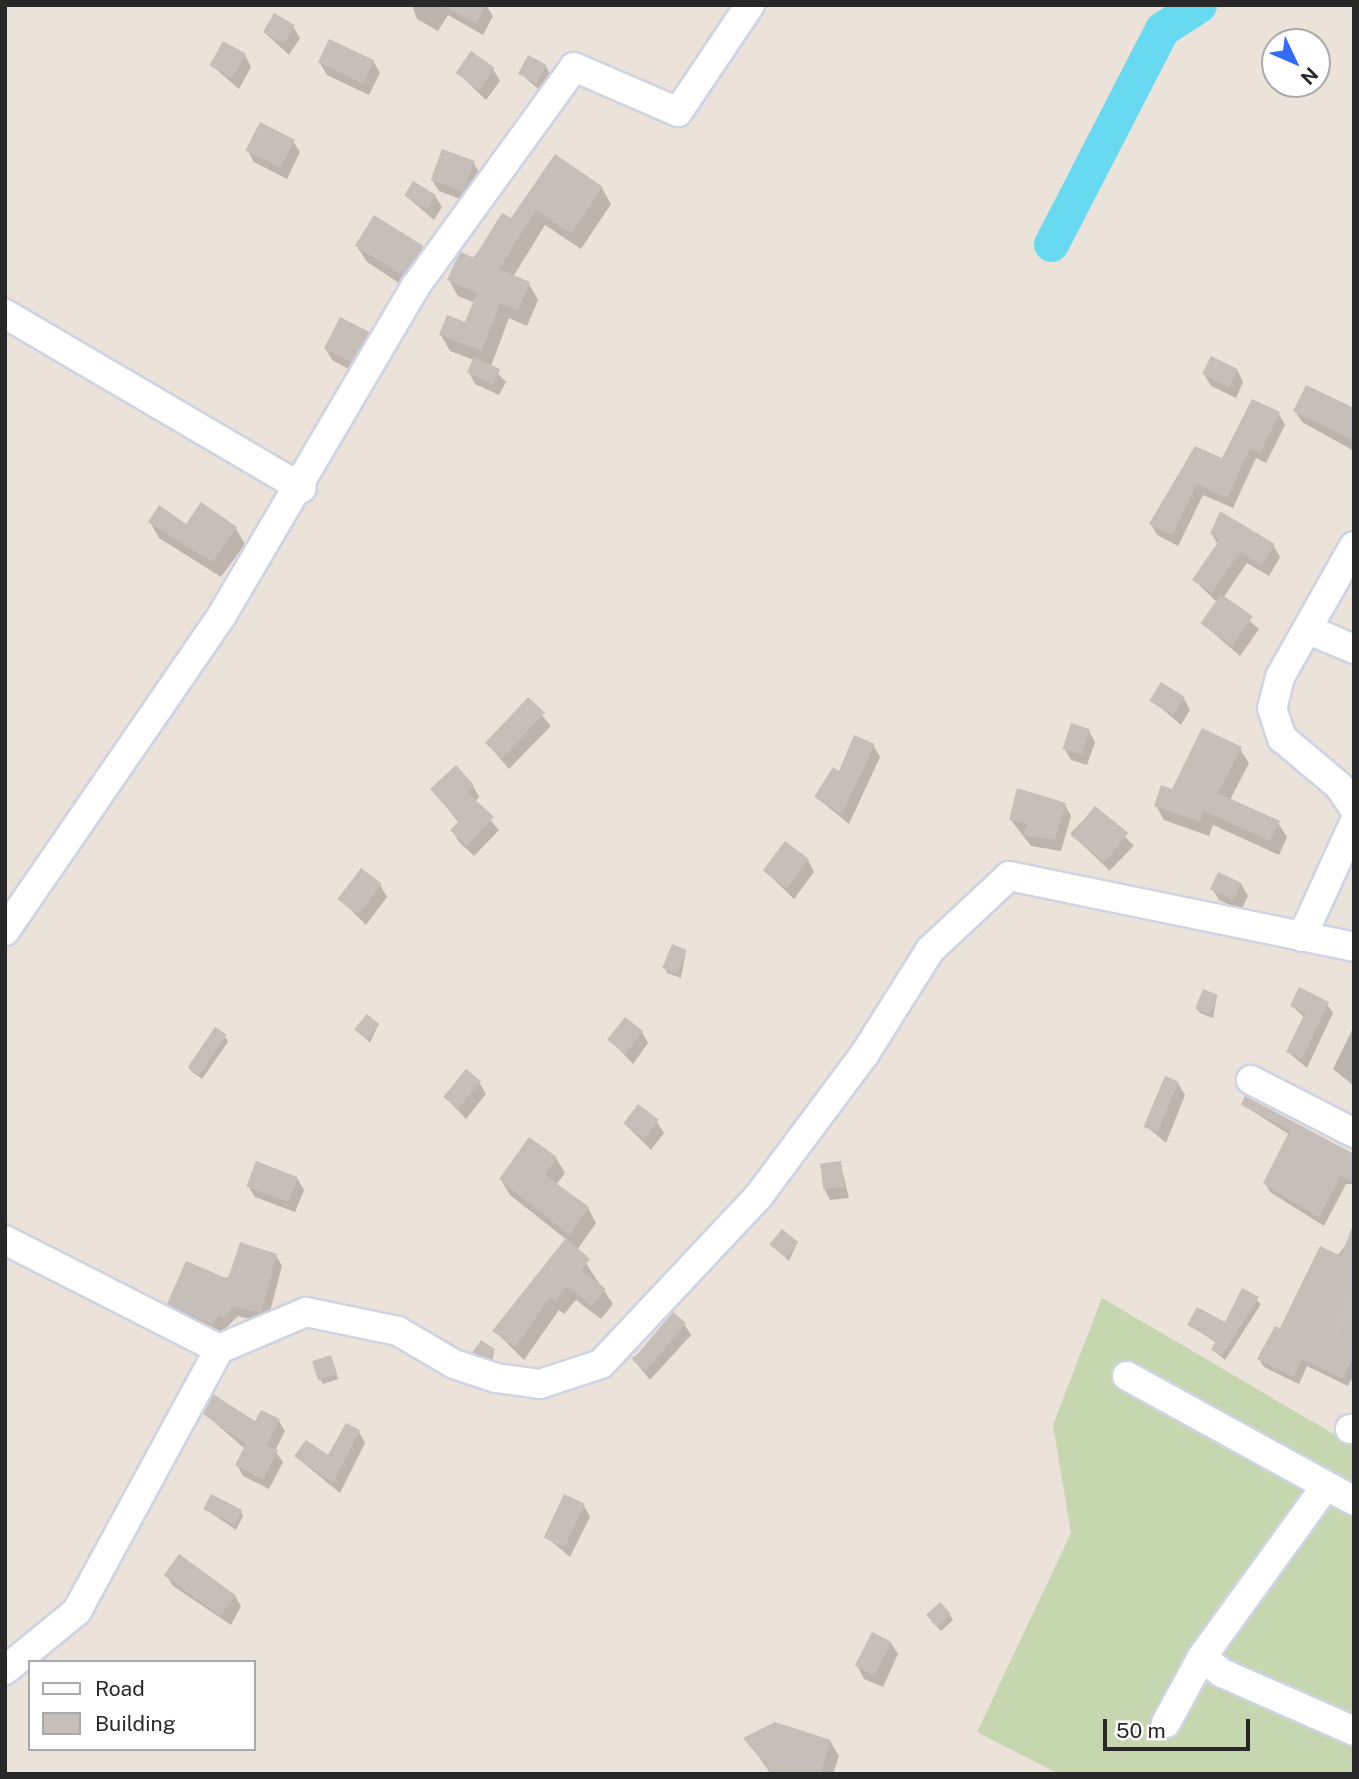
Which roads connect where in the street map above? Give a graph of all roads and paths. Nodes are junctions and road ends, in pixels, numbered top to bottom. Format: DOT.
graph roads {
  1 [pos="750,5"];
  2 [pos="5,314"];
  3 [pos="302,488"];
  4 [pos="1354,546"];
  5 [pos="1311,631"];
  6 [pos="1354,649"];
  7 [pos="1354,808"];
  8 [pos="1354,823"];
  9 [pos="5,931"];
  10 [pos="1302,937"];
  11 [pos="1354,947"];
  12 [pos="1251,1080"];
  13 [pos="1354,1133"];
  14 [pos="5,1240"];
  15 [pos="1354,1293"];
  16 [pos="1336,1330"];
  17 [pos="219,1349"];
  18 [pos="1126,1376"];
  19 [pos="1325,1487"];
  20 [pos="1354,1501"];
  21 [pos="1202,1657"];
  22 [pos="5,1670"];
  23 [pos="1166,1723"];
  24 [pos="1354,1731"];
  1 -- 3 [label="street"];
  2 -- 3 [label="street"];
  3 -- 9 [label="street"];
  4 -- 5 [label="street"];
  5 -- 6 [label="street"];
  5 -- 7 [label="street"];
  8 -- 10 [label="street"];
  10 -- 11 [label="street"];
  10 -- 17 [label="street"];
  12 -- 13 [label="street"];
  14 -- 17 [label="street"];
  15 -- 16 [label="path"];
  17 -- 22 [label="street"];
  18 -- 19 [label="street"];
  19 -- 20 [label="street"];
  19 -- 21 [label="street"];
  21 -- 23 [label="street"];
  21 -- 24 [label="street"];
}
